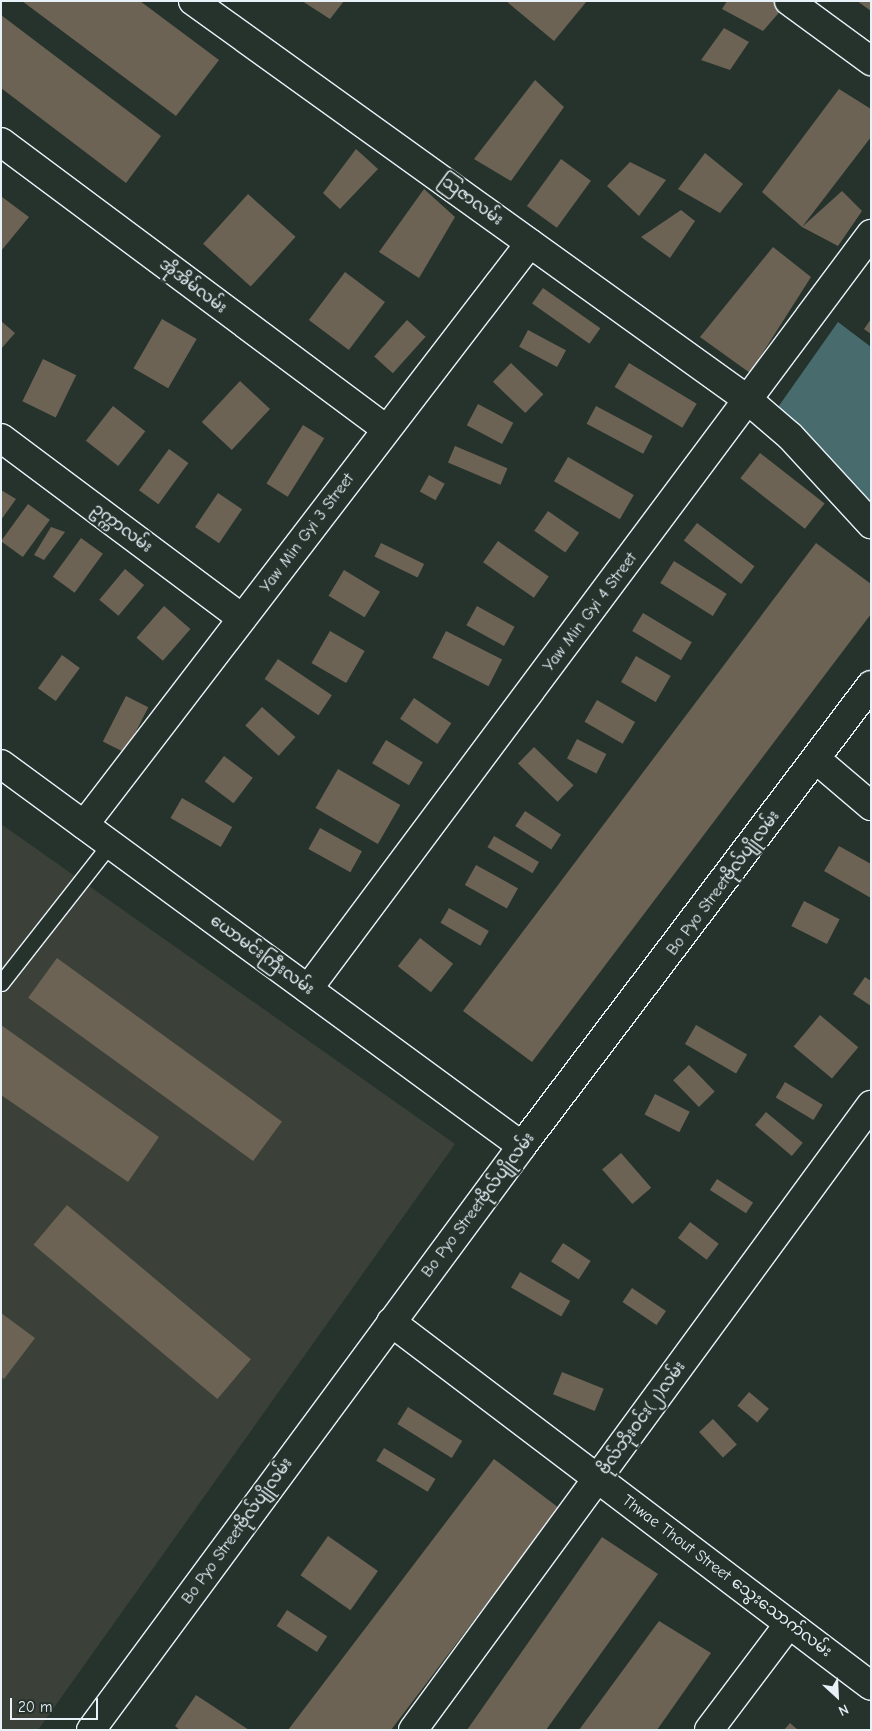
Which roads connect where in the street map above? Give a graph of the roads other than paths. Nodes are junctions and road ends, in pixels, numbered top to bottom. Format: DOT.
graph roads {
  1 [pos="193,1"];
  2 [pos="789,1"];
  3 [pos="871,61"];
  4 [pos="1,142"];
  5 [pos="871,234"];
  6 [pos="530,243"];
  7 [pos="748,400"];
  8 [pos="386,429"];
  9 [pos="1,438"];
  10 [pos="871,524"];
  11 [pos="242,618"];
  12 [pos="871,685"];
  13 [pos="817,760"];
  14 [pos="1,764"];
  15 [pos="871,806"];
  16 [pos="84,825"];
  17 [pos="110,844"];
  18 [pos="1,983"];
  19 [pos="308,989"];
  20 [pos="871,1105"];
  21 [pos="522,1146"];
  22 [pos="391,1322"];
  23 [pos="598,1478"];
  24 [pos="789,1624"];
  25 [pos="871,1686"];
  26 [pos="91,1730"];
  27 [pos="413,1730"];
  28 [pos="709,1730"];
  1 -- 6 [label="street, သြဇာလမ်း"];
  2 -- 3 [label="street"];
  4 -- 8 [label="street, အိုအိမ်လမ်း"];
  5 -- 7 [label="street, Yaw Min Gyi 4 Street"];
  6 -- 7 [label="street, သြဇာလမ်း"];
  6 -- 8 [label="street, Yaw Min Gyi 3 Street"];
  7 -- 10 [label="street, သြဇာလမ်း"];
  7 -- 19 [label="street, Yaw Min Gyi 4 Street"];
  8 -- 11 [label="street, Yaw Min Gyi 3 Street"];
  9 -- 11 [label="street, ဥက္ကာလမ်း"];
  11 -- 16 [label="street, Yaw Min Gyi 3 Street"];
  12 -- 13 [label="street, Bo Pyo Streetဗိုလ်ပျိုလမ်း"];
  13 -- 15 [label="street"];
  13 -- 21 [label="street, Bo Pyo Streetဗိုလ်ပျိုလမ်း"];
  14 -- 16 [label="street, ယောမင်းကြီးလမ်း"];
  16 -- 17 [label="street, ယောမင်းကြီးလမ်း"];
  17 -- 18 [label="lane"];
  17 -- 19 [label="street, ယောမင်းကြီးလမ်း"];
  19 -- 21 [label="street, ယောမင်းကြီးလမ်း"];
  20 -- 23 [label="street, ဗိုလ်ဘိုးဝင်း(၂)လမ်း"];
  21 -- 22 [label="street, Bo Pyo Streetဗိုလ်ပျိုလမ်း"];
  22 -- 23 [label="street, Thwae Thout Street သွေးသောက်လမ်း"];
  22 -- 26 [label="street, Bo Pyo Streetဗိုလ်ပျိုလမ်း"];
  23 -- 24 [label="street, Thwae Thout Street သွေးသောက်လမ်း"];
  23 -- 27 [label="street, ဗိုလ်ဘိုးဝင်း(၂)လမ်း"];
  24 -- 25 [label="street, Thwae Thout Street သွေးသောက်လမ်း"];
  24 -- 28 [label="street"];
}
